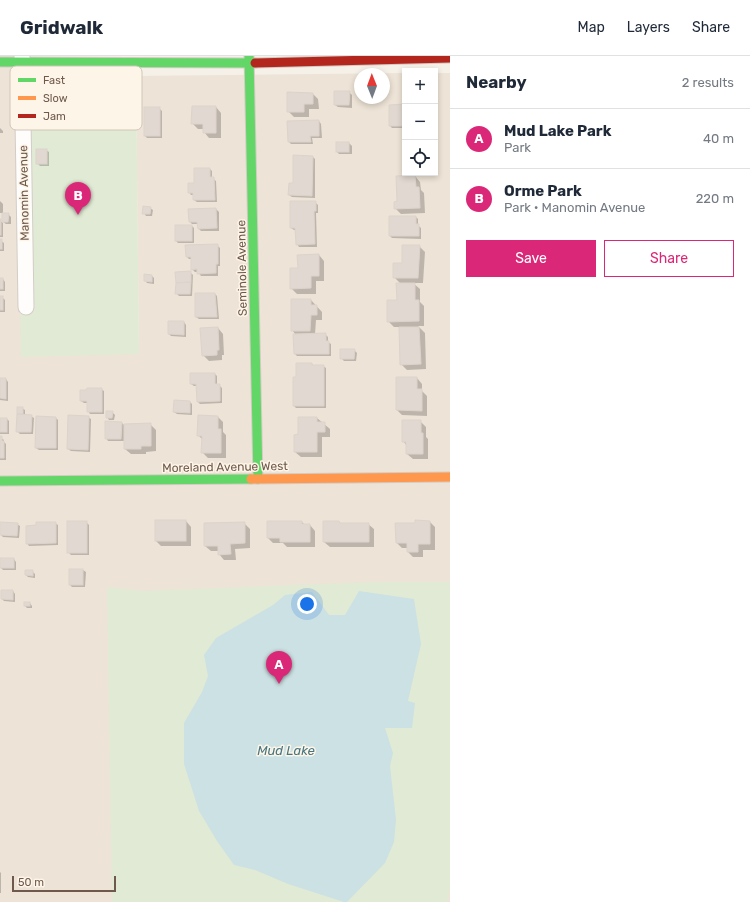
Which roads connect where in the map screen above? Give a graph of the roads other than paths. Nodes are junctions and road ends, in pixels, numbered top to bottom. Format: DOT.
graph roads {
  1 [pos="450,58"];
  2 [pos="22,59"];
  3 [pos="249,60"];
  4 [pos="0,62"];
  5 [pos="23,130"];
  6 [pos="26,307"];
  7 [pos="450,477"];
  8 [pos="258,479"];
  9 [pos="0,481"];
  1 -- 3 [label="street"];
  2 -- 3 [label="street"];
  2 -- 4 [label="street"];
  3 -- 8 [label="street, Seminole Avenue"];
  5 -- 6 [label="street, Manomin Avenue"];
  7 -- 8 [label="street, Moreland Avenue West"];
  8 -- 9 [label="street, Moreland Avenue West"];
}
